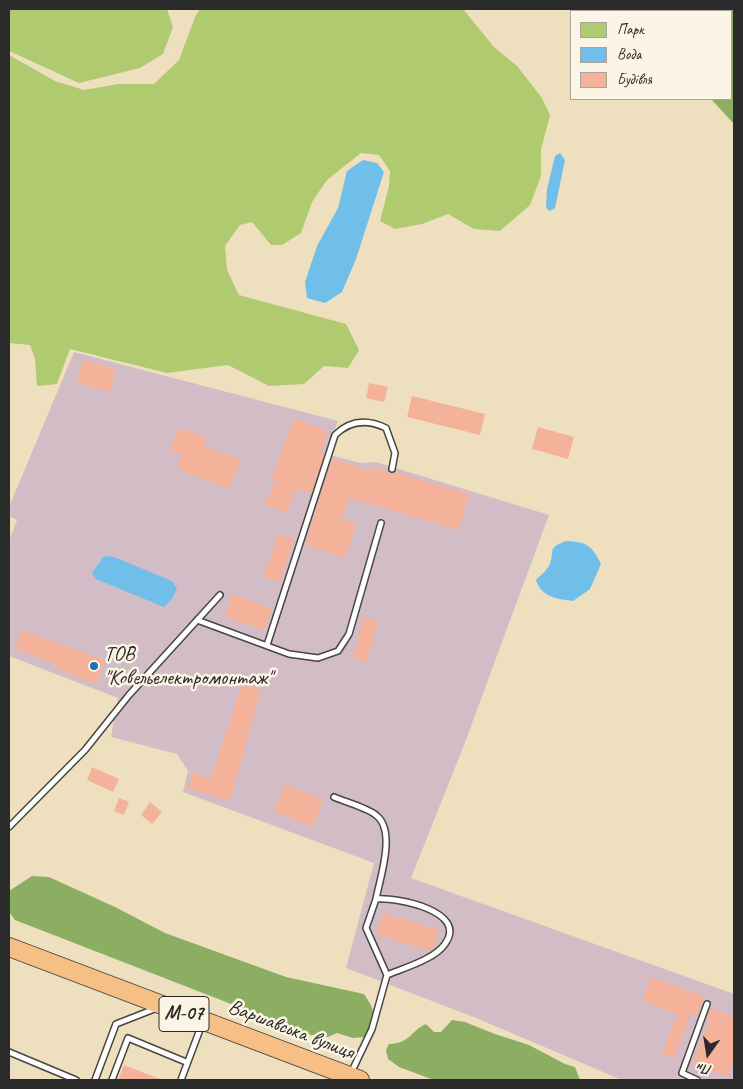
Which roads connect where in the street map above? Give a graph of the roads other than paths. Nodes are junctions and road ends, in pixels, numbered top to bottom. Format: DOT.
graph roads {
  1 [pos="392,469"];
  2 [pos="381,523"];
  3 [pos="220,595"];
  4 [pos="197,620"];
  5 [pos="267,645"];
  6 [pos="334,797"];
  7 [pos="9,827"];
  8 [pos="376,898"];
  9 [pos="9,947"];
  10 [pos="387,975"];
  11 [pos="707,1004"];
  12 [pos="163,1006"];
  13 [pos="203,1021"];
  14 [pos="9,1052"];
  15 [pos="186,1062"];
  16 [pos="355,1078"];
  17 [pos="76,1080"];
  18 [pos="95,1080"];
  19 [pos="112,1080"];
  20 [pos="181,1080"];
  21 [pos="697,1080"];
  1 -- 5 [label="lane"];
  2 -- 5 [label="lane"];
  3 -- 4 [label="lane"];
  4 -- 5 [label="lane"];
  4 -- 7 [label="lane"];
  6 -- 8 [label="lane"];
  8 -- 10 [label="lane"];
  8 -- 10 [label="lane"];
  9 -- 12 [label="highway, Варшавська вулиця / М-07"];
  10 -- 16 [label="lane"];
  11 -- 21 [label="lane"];
  12 -- 13 [label="highway, Варшавська вулиця / М-07"];
  12 -- 18 [label="lane"];
  13 -- 15 [label="lane"];
  13 -- 16 [label="highway, Варшавська вулиця / М-07"];
  14 -- 17 [label="lane"];
  15 -- 19 [label="lane"];
  15 -- 20 [label="lane"];
}
